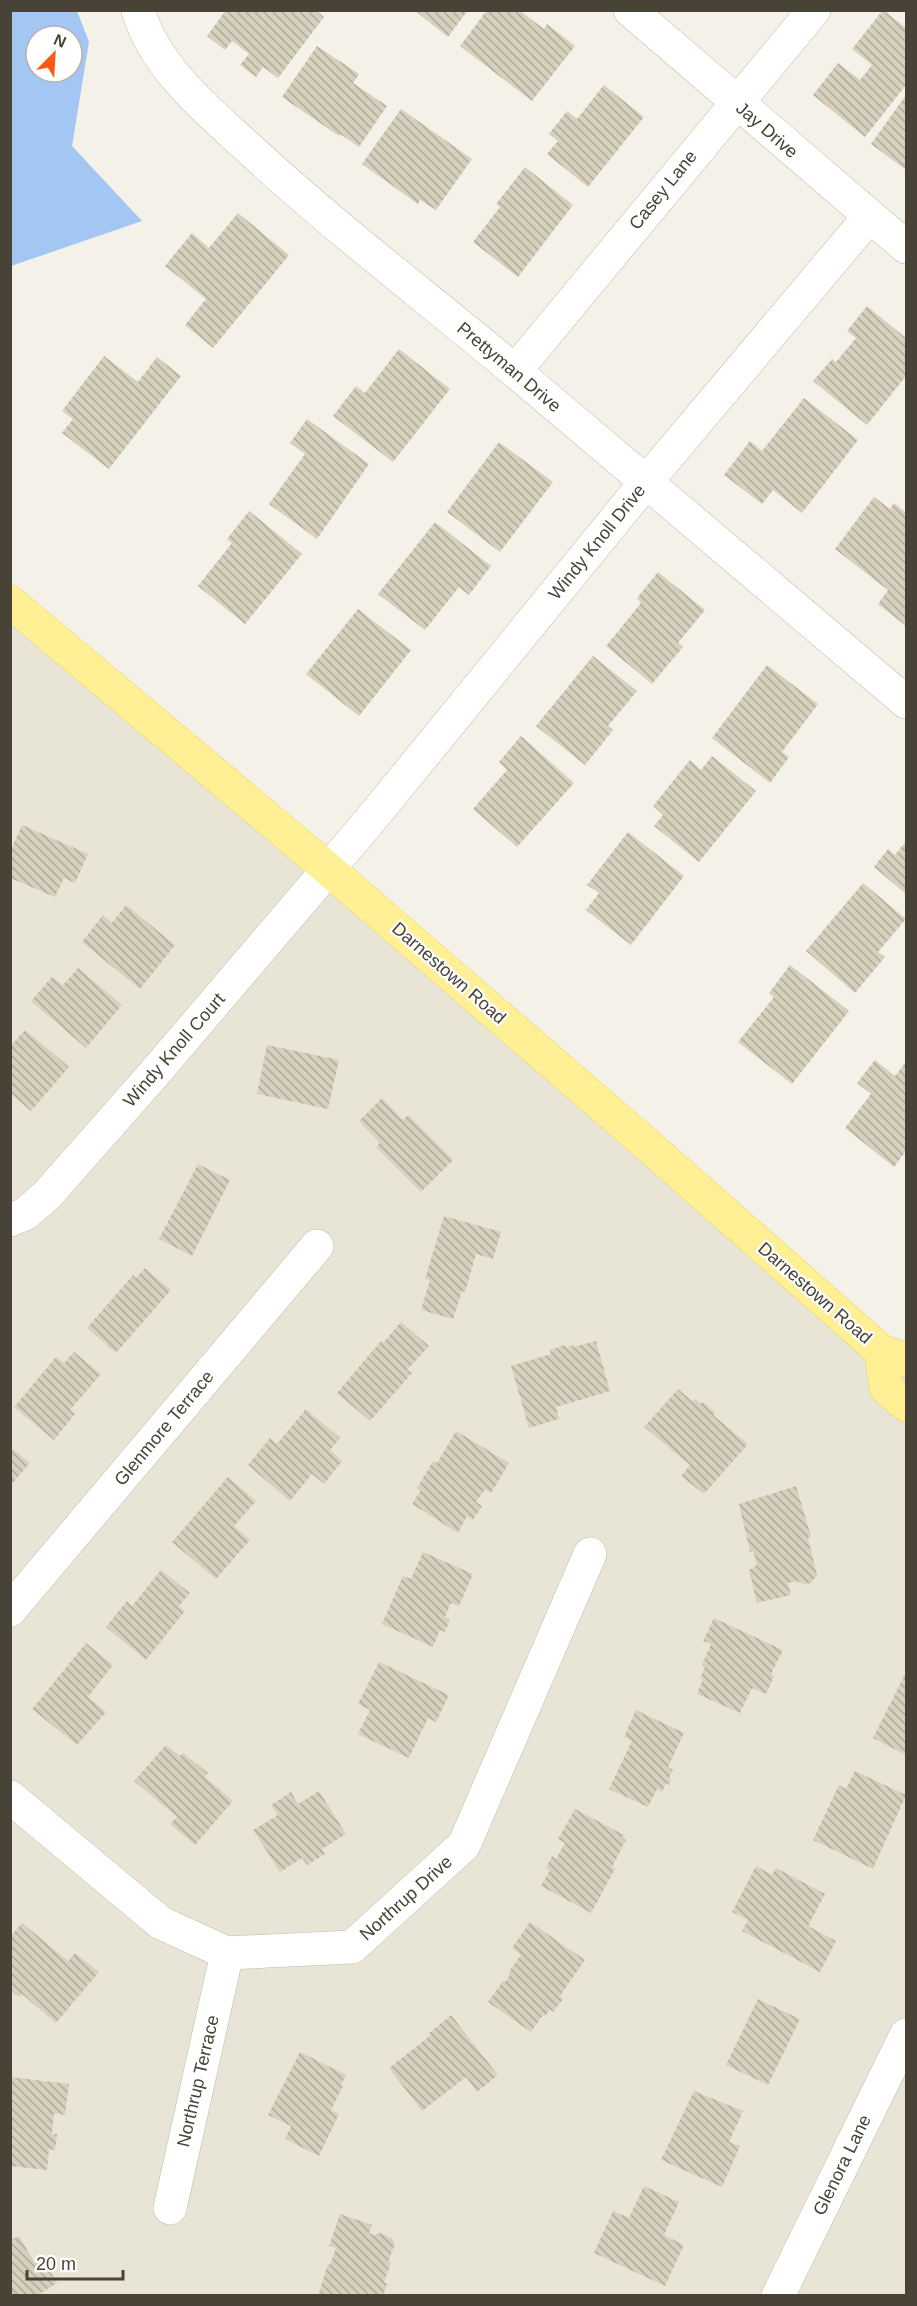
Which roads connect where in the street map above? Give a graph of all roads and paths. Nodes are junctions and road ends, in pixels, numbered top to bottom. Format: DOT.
graph roads {
  1 [pos="138,10"];
  2 [pos="630,10"];
  3 [pos="814,10"];
  4 [pos="736,102"];
  5 [pos="869,217"];
  6 [pos="906,248"];
  7 [pos="514,371"];
  8 [pos="646,482"];
  9 [pos="10,602"];
  10 [pos="906,702"];
  11 [pos="328,869"];
  12 [pos="10,1220"];
  13 [pos="317,1246"];
  14 [pos="893,1356"];
  15 [pos="906,1406"];
  16 [pos="590,1554"];
  17 [pos="10,1610"];
  18 [pos="10,1797"];
  19 [pos="226,1953"];
  20 [pos="906,2035"];
  21 [pos="170,2208"];
  22 [pos="778,2295"];
  1 -- 7 [label="street, Prettyman Drive"];
  2 -- 4 [label="street, Jay Drive"];
  3 -- 4 [label="street, Casey Lane"];
  4 -- 5 [label="street, Jay Drive"];
  4 -- 7 [label="street, Casey Lane"];
  5 -- 6 [label="street, Jay Drive"];
  5 -- 8 [label="street, Windy Knoll Drive"];
  7 -- 8 [label="street, Prettyman Drive"];
  8 -- 10 [label="street, Prettyman Drive"];
  8 -- 11 [label="street, Windy Knoll Drive"];
  9 -- 11 [label="main road, Darnestown Road"];
  11 -- 12 [label="street, Windy Knoll Court"];
  11 -- 14 [label="main road, Darnestown Road"];
  13 -- 17 [label="street, Glenmore Terrace"];
  14 -- 15 [label="main road, Darnestown Road"];
  16 -- 19 [label="street, Northrup Drive"];
  18 -- 19 [label="street, Northrup Drive"];
  19 -- 21 [label="street, Northrup Terrace"];
  20 -- 22 [label="street, Glenora Lane"];
}
